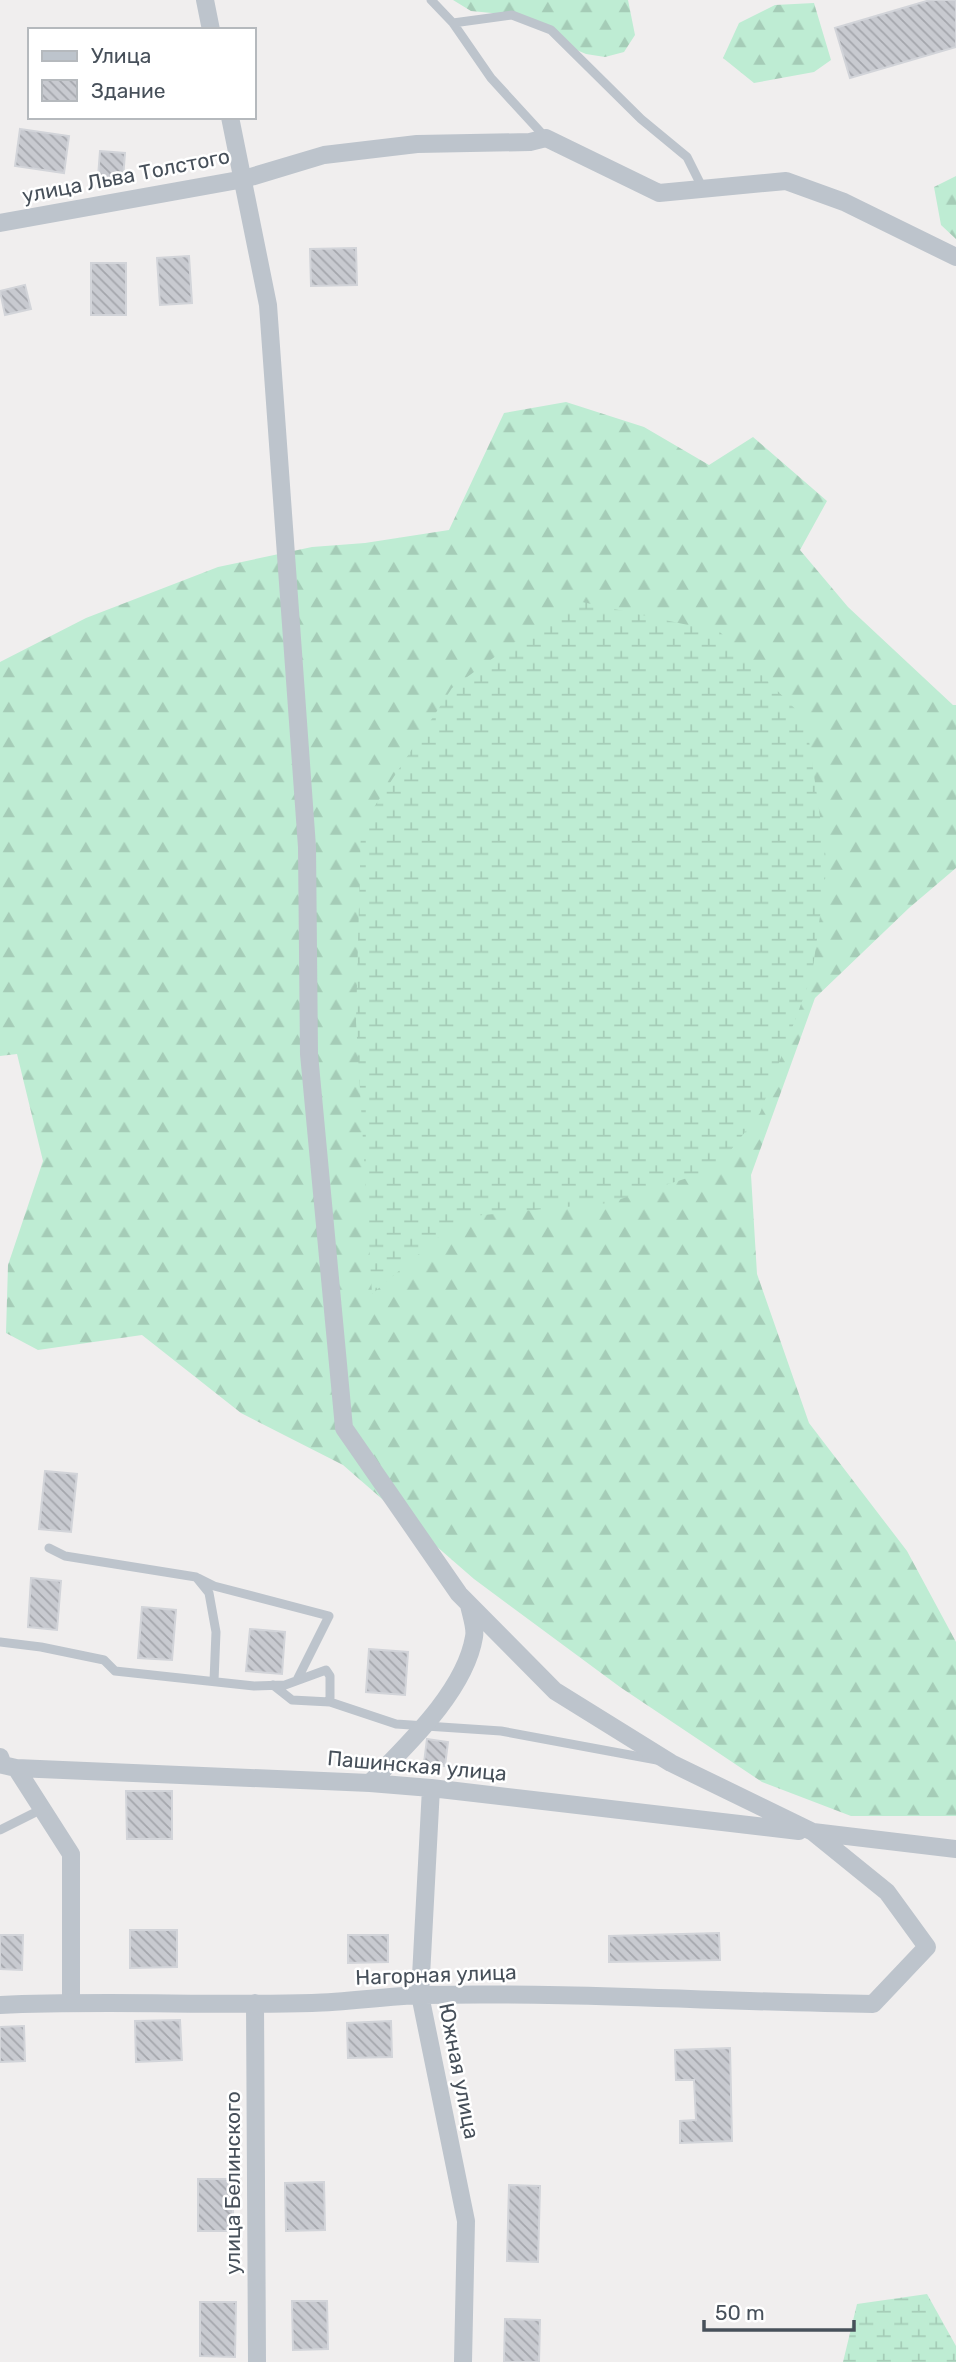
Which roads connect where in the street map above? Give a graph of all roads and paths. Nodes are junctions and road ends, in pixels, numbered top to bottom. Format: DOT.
graph roads {
  1 [pos="205,0"];
  2 [pos="431,0"];
  3 [pos="453,23"];
  4 [pos="211,28"];
  5 [pos="230,119"];
  6 [pos="546,138"];
  7 [pos="244,179"];
  8 [pos="703,189"];
  9 [pos="0,223"];
  10 [pos="956,257"];
  11 [pos="49,1548"];
  12 [pos="196,1577"];
  13 [pos="469,1605"];
  14 [pos="0,1642"];
  15 [pos="297,1680"];
  16 [pos="214,1681"];
  17 [pos="274,1685"];
  18 [pos="330,1702"];
  19 [pos="425,1726"];
  20 [pos="0,1757"];
  21 [pos="671,1763"];
  22 [pos="16,1768"];
  23 [pos="370,1783"];
  24 [pos="431,1788"];
  25 [pos="42,1809"];
  26 [pos="0,1830"];
  27 [pos="813,1832"];
  28 [pos="956,1849"];
  29 [pos="420,1995"];
  30 [pos="71,2001"];
  31 [pos="255,2003"];
  32 [pos="0,2005"];
  33 [pos="257,2362"];
  34 [pos="463,2362"];
  1 -- 4 [label="street"];
  2 -- 3 [label="lane"];
  3 -- 6 [label="lane"];
  3 -- 8 [label="lane"];
  5 -- 7 [label="street, улица Льва Толстого"];
  6 -- 7 [label="street"];
  6 -- 8 [label="street"];
  7 -- 9 [label="street, улица Льва Толстого"];
  7 -- 13 [label="street"];
  8 -- 10 [label="street"];
  11 -- 12 [label="lane"];
  12 -- 15 [label="lane"];
  12 -- 16 [label="lane"];
  13 -- 19 [label="street"];
  13 -- 21 [label="street"];
  14 -- 16 [label="lane"];
  15 -- 17 [label="lane"];
  15 -- 18 [label="lane"];
  16 -- 17 [label="lane"];
  17 -- 18 [label="lane"];
  18 -- 19 [label="lane"];
  19 -- 21 [label="lane"];
  19 -- 23 [label="street"];
  20 -- 22 [label="street"];
  21 -- 27 [label="street"];
  22 -- 23 [label="street, Пашинская улица"];
  22 -- 25 [label="street"];
  23 -- 24 [label="street, Пашинская улица"];
  24 -- 27 [label="street, Пашинская улица"];
  24 -- 29 [label="street, Южная улица"];
  25 -- 26 [label="lane"];
  25 -- 30 [label="street"];
  27 -- 28 [label="street, Пашинская улица"];
  27 -- 29 [label="street, Нагорная улица"];
  29 -- 31 [label="street, Нагорная улица"];
  29 -- 34 [label="street, Южная улица"];
  30 -- 31 [label="street, Нагорная улица"];
  30 -- 32 [label="street, Нагорная улица"];
  31 -- 33 [label="street, улица Белинского"];
}
